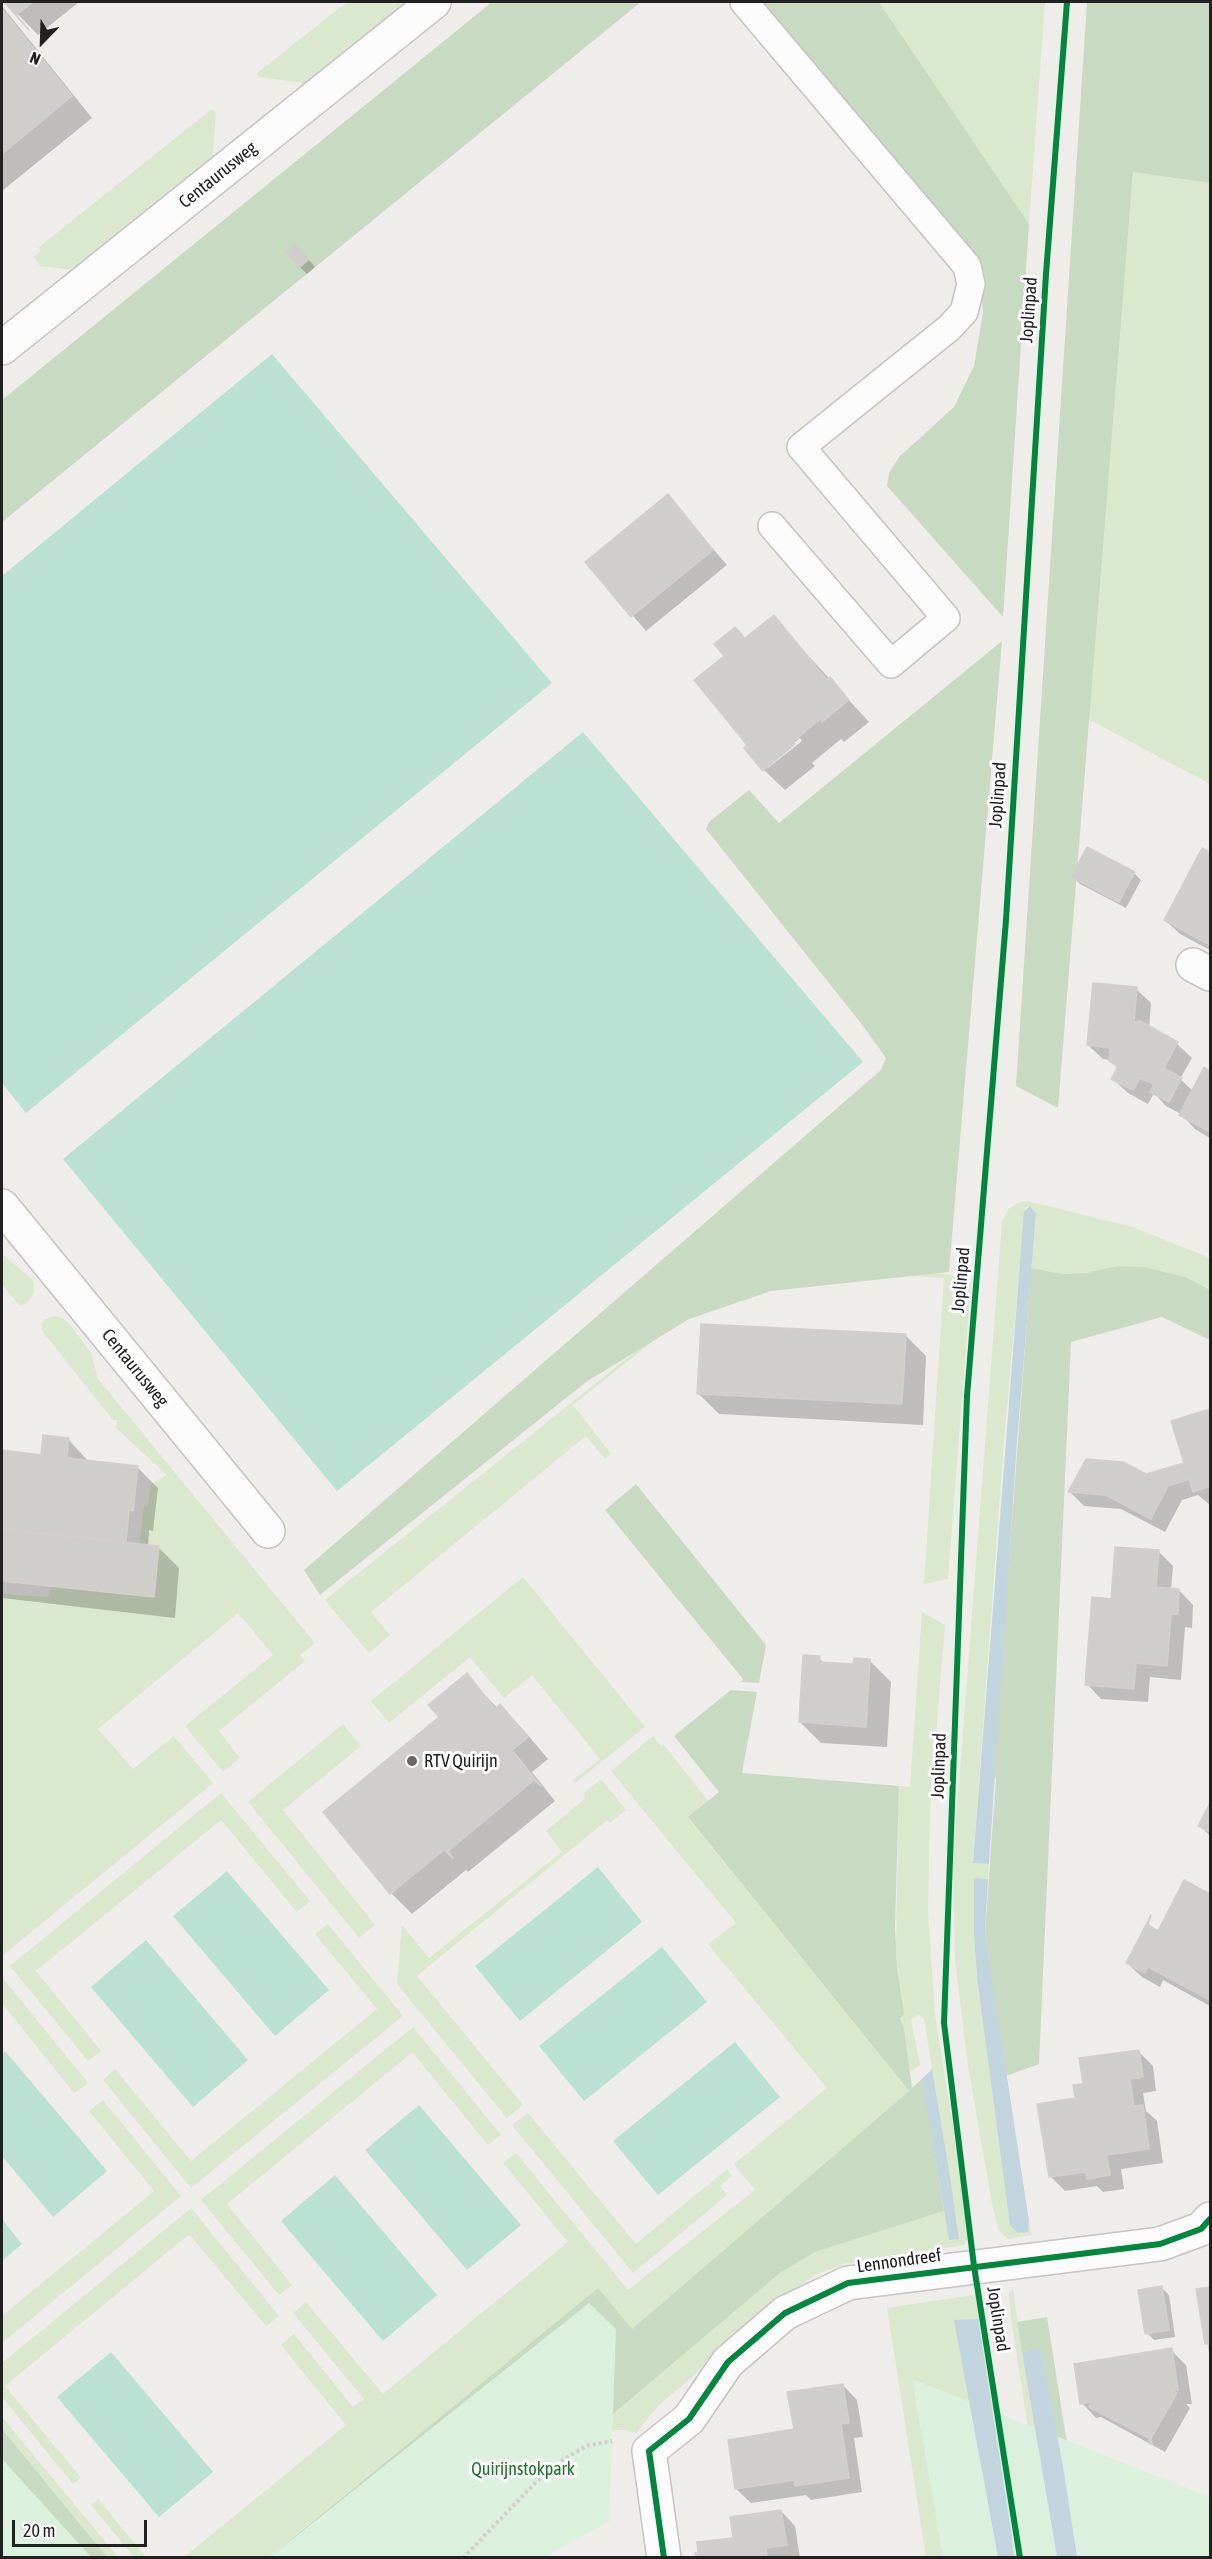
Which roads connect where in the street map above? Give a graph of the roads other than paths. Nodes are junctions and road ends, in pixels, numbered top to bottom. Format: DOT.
graph roads {
  1 [pos="434,2"];
  2 [pos="744,2"];
  3 [pos="2,348"];
  4 [pos="772,526"];
  5 [pos="2,1206"];
  6 [pos="268,1530"];
  7 [pos="1210,2219"];
  8 [pos="664,2558"];
  1 -- 3 [label="street, Centaurusweg"];
  2 -- 4 [label="lane"];
  5 -- 6 [label="street, Centaurusweg"];
  7 -- 8 [label="street, Lennondreef"];
}
